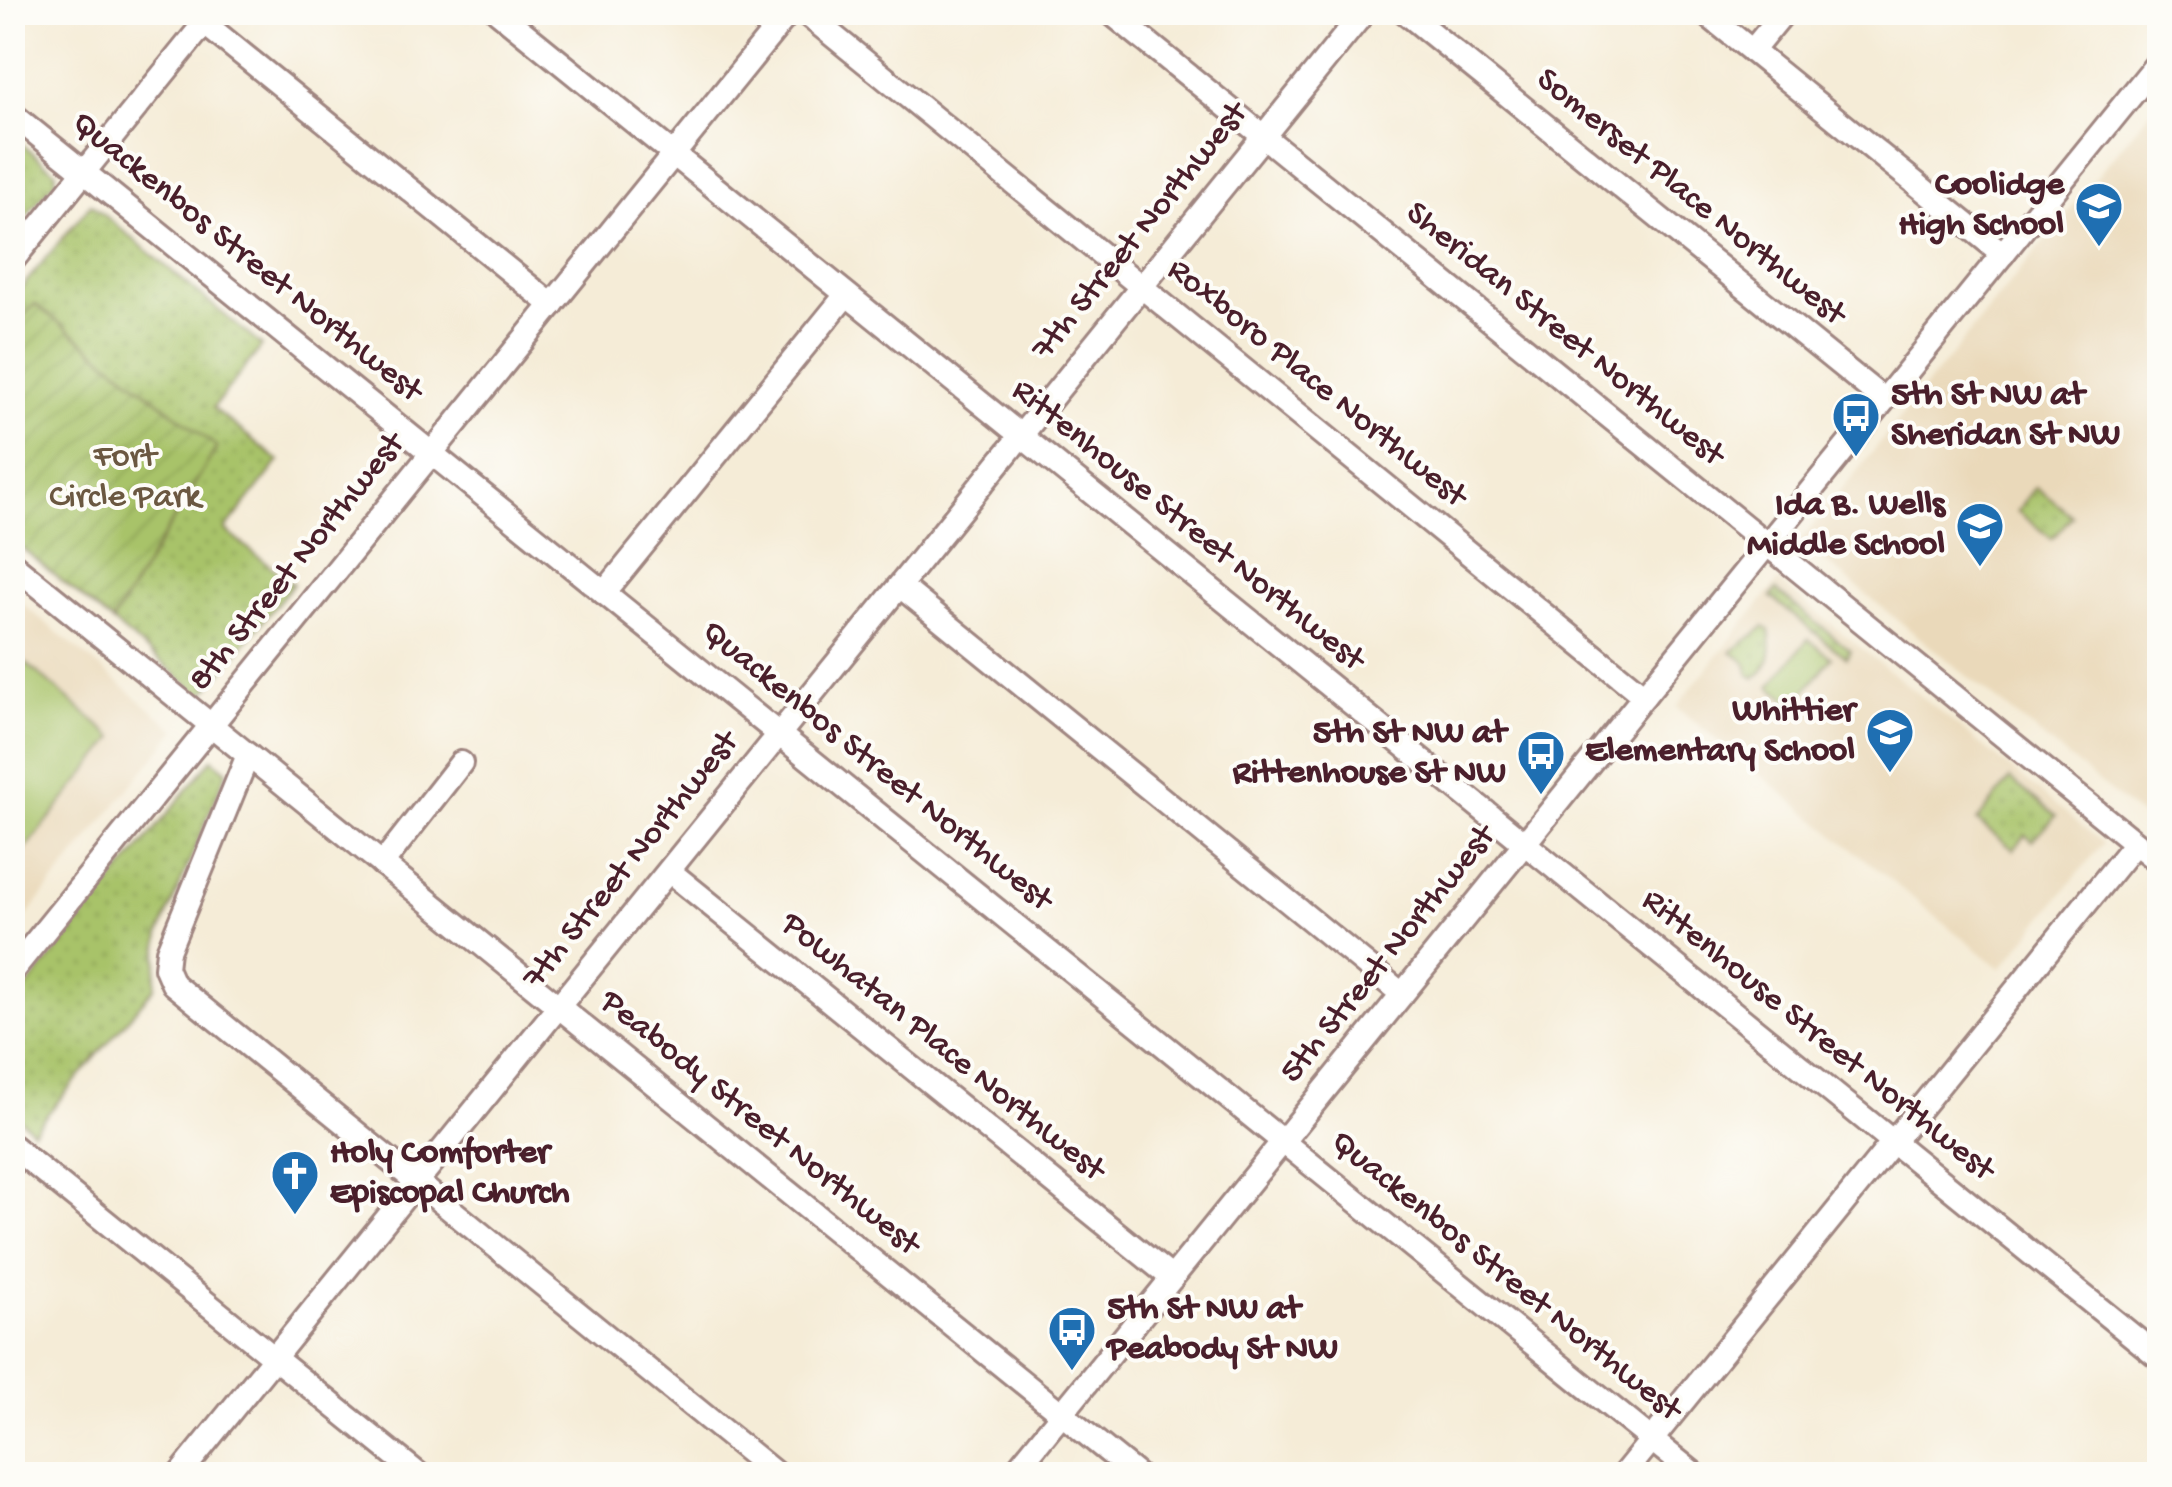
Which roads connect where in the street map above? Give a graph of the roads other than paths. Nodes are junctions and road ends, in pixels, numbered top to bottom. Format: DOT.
graph roads {
  1 [pos="498,12"];
  2 [pos="789,12"];
  3 [pos="804,12"];
  4 [pos="1110,12"];
  5 [pos="1364,12"];
  6 [pos="1406,12"];
  7 [pos="1704,12"];
  8 [pos="1784,12"];
  9 [pos="209,18"];
  10 [pos="1752,51"];
  11 [pos="2160,60"];
  12 [pos="12,114"];
  13 [pos="1264,136"];
  14 [pos="673,155"];
  15 [pos="84,172"];
  16 [pos="2003,254"];
  17 [pos="12,261"];
  18 [pos="1142,288"];
  19 [pos="846,296"];
  20 [pos="552,305"];
  21 [pos="1884,400"];
  22 [pos="1021,436"];
  23 [pos="432,454"];
  24 [pos="1767,544"];
  25 [pos="12,564"];
  26 [pos="900,586"];
  27 [pos="604,593"];
  28 [pos="1644,696"];
  29 [pos="211,725"];
  30 [pos="779,734"];
  31 [pos="248,755"];
  32 [pos="461,762"];
  33 [pos="2135,843"];
  34 [pos="1524,844"];
  35 [pos="2160,862"];
  36 [pos="382,864"];
  37 [pos="669,871"];
  38 [pos="12,971"];
  39 [pos="1402,994"];
  40 [pos="559,1007"];
  41 [pos="1283,1142"];
  42 [pos="1893,1143"];
  43 [pos="12,1146"];
  44 [pos="417,1183"];
  45 [pos="1172,1278"];
  46 [pos="274,1358"];
  47 [pos="2160,1358"];
  48 [pos="1062,1414"];
  49 [pos="1652,1440"];
  50 [pos="180,1474"];
  51 [pos="418,1474"];
  52 [pos="776,1474"];
  53 [pos="1013,1474"];
  54 [pos="1136,1474"];
  55 [pos="1624,1474"];
  56 [pos="1694,1474"];
  1 -- 14 [label="street, Rittenhouse Street Northwest"];
  2 -- 14 [label="street, 8th Street Northwest"];
  3 -- 18 [label="street, Roxboro Place Northwest"];
  4 -- 13 [label="street, Sheridan Street Northwest"];
  5 -- 13 [label="street, 7th Street Northwest"];
  6 -- 21 [label="street, Somerset Place Northwest"];
  7 -- 10 [label="street"];
  8 -- 10 [label="street"];
  9 -- 15 [label="street"];
  9 -- 20 [label="street"];
  10 -- 16 [label="street"];
  11 -- 16 [label="street, 5th Street Northwest"];
  12 -- 15 [label="street, Quackenbos Street Northwest"];
  13 -- 18 [label="street, 7th Street Northwest"];
  13 -- 24 [label="street, Sheridan Street Northwest"];
  14 -- 19 [label="street, Rittenhouse Street Northwest"];
  14 -- 20 [label="street, 8th Street Northwest"];
  15 -- 17 [label="street"];
  15 -- 23 [label="street, Quackenbos Street Northwest"];
  16 -- 21 [label="street, 5th Street Northwest"];
  18 -- 22 [label="street, 7th Street Northwest"];
  18 -- 28 [label="street, Roxboro Place Northwest"];
  19 -- 22 [label="street, Rittenhouse Street Northwest"];
  19 -- 27 [label="street"];
  20 -- 23 [label="street, 8th Street Northwest"];
  21 -- 24 [label="street, 5th Street Northwest"];
  22 -- 26 [label="street, 7th Street Northwest"];
  22 -- 34 [label="street, Rittenhouse Street Northwest"];
  23 -- 27 [label="street, Quackenbos Street Northwest"];
  23 -- 29 [label="street, 8th Street Northwest"];
  24 -- 28 [label="street, 5th Street Northwest"];
  24 -- 33 [label="street, Sheridan Street Northwest"];
  25 -- 29 [label="street, Peabody Street Northwest"];
  26 -- 30 [label="street, 7th Street Northwest"];
  26 -- 39 [label="street"];
  27 -- 30 [label="street, Quackenbos Street Northwest"];
  28 -- 34 [label="street, 5th Street Northwest"];
  29 -- 31 [label="street, Peabody Street Northwest"];
  29 -- 38 [label="street, 8th Street Northwest"];
  30 -- 37 [label="street, 7th Street Northwest"];
  30 -- 41 [label="street, Quackenbos Street Northwest"];
  31 -- 36 [label="street, Peabody Street Northwest"];
  31 -- 44 [label="street"];
  32 -- 36 [label="street"];
  33 -- 35 [label="street, Sheridan Street Northwest"];
  33 -- 42 [label="street"];
  34 -- 39 [label="street, 5th Street Northwest"];
  34 -- 42 [label="street, Rittenhouse Street Northwest"];
  36 -- 40 [label="street, Peabody Street Northwest"];
  37 -- 40 [label="street, 7th Street Northwest"];
  37 -- 45 [label="street, Powhatan Place Northwest"];
  39 -- 41 [label="street, 5th Street Northwest"];
  40 -- 44 [label="street, 7th Street Northwest"];
  40 -- 48 [label="street, Peabody Street Northwest"];
  41 -- 45 [label="street, 5th Street Northwest"];
  41 -- 49 [label="street, Quackenbos Street Northwest"];
  42 -- 47 [label="street, Rittenhouse Street Northwest"];
  42 -- 49 [label="street"];
  43 -- 46 [label="street"];
  44 -- 46 [label="street, 7th Street Northwest"];
  44 -- 52 [label="street"];
  45 -- 48 [label="street, 5th Street Northwest"];
  46 -- 50 [label="street, 7th Street Northwest"];
  46 -- 51 [label="street"];
  48 -- 53 [label="street, 5th Street Northwest"];
  48 -- 54 [label="street, Peabody Street Northwest"];
  49 -- 55 [label="street"];
  49 -- 56 [label="street, Quackenbos Street Northwest"];
}
